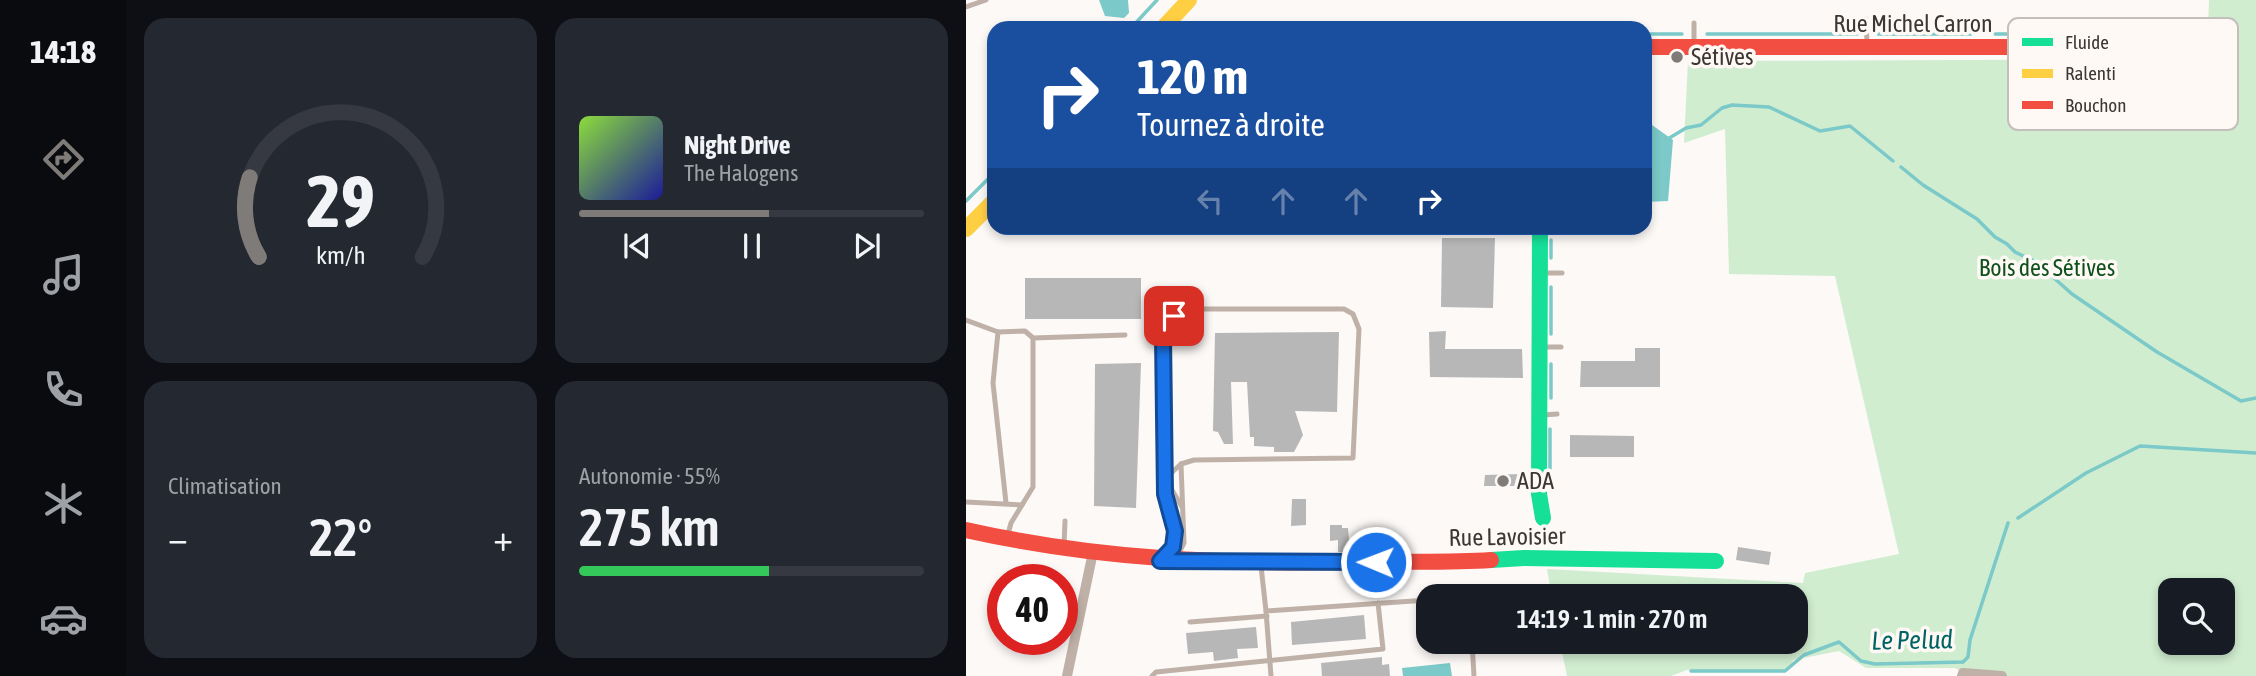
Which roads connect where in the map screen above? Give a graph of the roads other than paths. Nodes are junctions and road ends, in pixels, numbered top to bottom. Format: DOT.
graph roads {
  1 [pos="986,0"];
  2 [pos="1189,0"];
  3 [pos="966,8"];
  4 [pos="1866,19"];
  5 [pos="1170,21"];
  6 [pos="1694,23"];
  7 [pos="1867,46"];
  8 [pos="2008,46"];
  9 [pos="1652,47"];
  10 [pos="1694,47"];
  11 [pos="987,207"];
  12 [pos="967,226"];
  13 [pos="1540,235"];
  14 [pos="1540,272"];
  15 [pos="1562,273"];
  16 [pos="966,320"];
  17 [pos="998,332"];
  18 [pos="1125,335"];
  19 [pos="1033,338"];
  20 [pos="1539,347"];
  21 [pos="1561,347"];
  22 [pos="1557,414"];
  23 [pos="1539,415"];
  24 [pos="1181,464"];
  25 [pos="966,502"];
  26 [pos="1006,503"];
  27 [pos="1022,505"];
  28 [pos="1184,510"];
  29 [pos="1543,518"];
  30 [pos="1065,521"];
  31 [pos="966,530"];
  32 [pos="1006,541"];
  33 [pos="1064,549"];
  34 [pos="1093,552"];
  35 [pos="1160,561"];
  36 [pos="1716,561"];
  37 [pos="1260,563"];
  38 [pos="1416,601"];
  39 [pos="1378,603"];
  40 [pos="1267,614"];
  41 [pos="1190,622"];
  42 [pos="1473,654"];
  43 [pos="1270,661"];
  44 [pos="1067,676"];
  45 [pos="1152,676"];
  46 [pos="1271,676"];
  47 [pos="1474,676"];
  48 [pos="1962,676"];
  49 [pos="2001,676"];
  1 -- 3 [label="lane"];
  2 -- 5 [label="street"];
  4 -- 7 [label="lane"];
  6 -- 10 [label="lane"];
  7 -- 8 [label="street, Rue Michel Carron"];
  7 -- 10 [label="street, Rue Michel Carron"];
  9 -- 10 [label="street, Rue Michel Carron"];
  11 -- 12 [label="street"];
  13 -- 14 [label="street"];
  14 -- 15 [label="lane"];
  14 -- 20 [label="street"];
  16 -- 17 [label="lane"];
  17 -- 19 [label="lane"];
  17 -- 26 [label="lane"];
  18 -- 19 [label="lane"];
  19 -- 27 [label="lane"];
  20 -- 21 [label="lane"];
  20 -- 23 [label="street"];
  22 -- 23 [label="lane"];
  23 -- 29 [label="street"];
  24 -- 28 [label="lane"];
  24 -- 28 [label="lane"];
  24 -- 35 [label="lane"];
  25 -- 26 [label="lane"];
  26 -- 27 [label="lane"];
  27 -- 32 [label="lane"];
  28 -- 35 [label="lane"];
  30 -- 33 [label="lane"];
  31 -- 32 [label="street, Rue Lavoisier"];
  32 -- 33 [label="street, Rue Lavoisier"];
  33 -- 34 [label="street, Rue Lavoisier"];
  34 -- 35 [label="street, Rue Lavoisier"];
  34 -- 44 [label="street"];
  35 -- 37 [label="street, Rue Lavoisier"];
  36 -- 37 [label="street, Rue Lavoisier"];
  37 -- 40 [label="lane"];
  38 -- 39 [label="lane"];
  39 -- 40 [label="lane"];
  39 -- 43 [label="lane"];
  40 -- 41 [label="lane"];
  40 -- 43 [label="lane"];
  42 -- 47 [label="lane"];
  43 -- 45 [label="lane"];
  43 -- 46 [label="lane"];
  48 -- 49 [label="street"];
}
